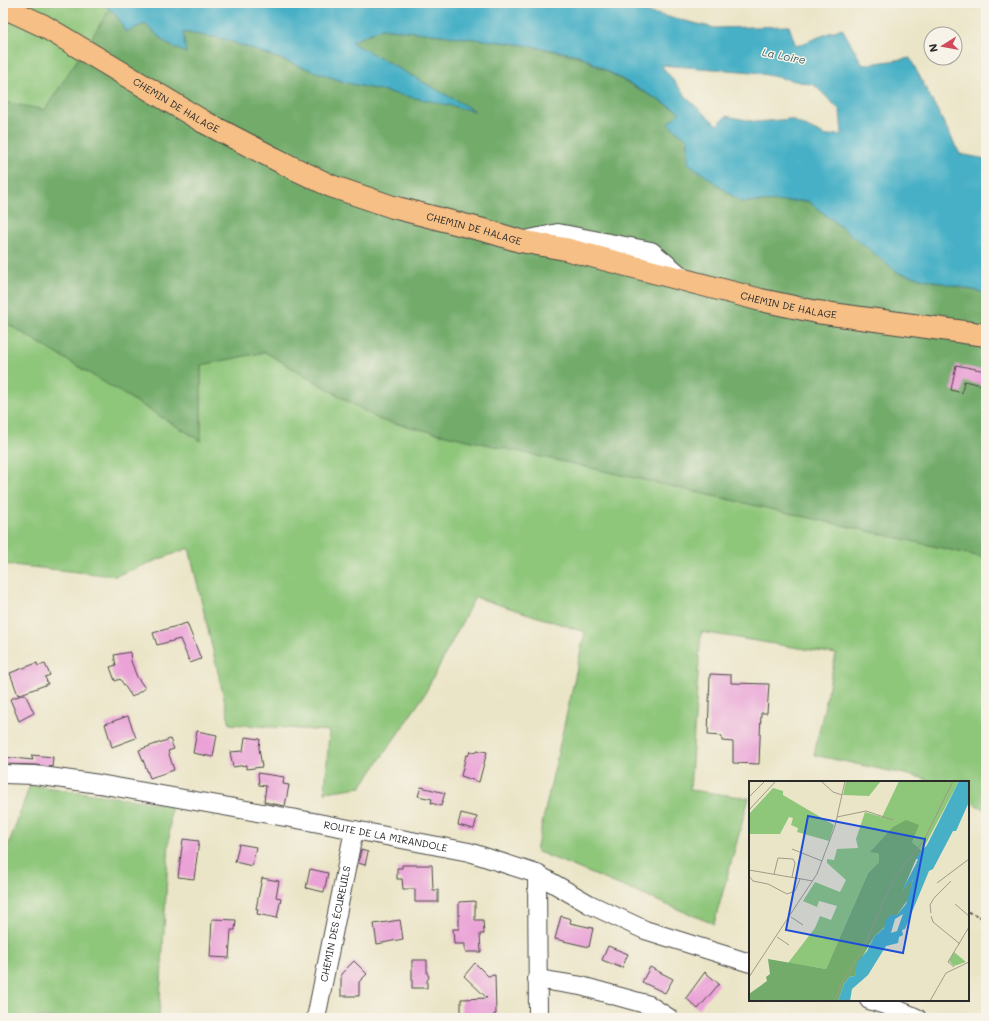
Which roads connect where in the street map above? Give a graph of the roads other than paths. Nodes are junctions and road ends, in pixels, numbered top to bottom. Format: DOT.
graph roads {
  1 [pos="3,8"];
  2 [pos="986,335"];
  3 [pos="3,774"];
  4 [pos="354,830"];
  5 [pos="537,874"];
  6 [pos="749,963"];
  7 [pos="538,979"];
  8 [pos="872,1001"];
  9 [pos="316,1018"];
  10 [pos="538,1018"];
  11 [pos="669,1018"];
  12 [pos="917,1018"];
  1 -- 2 [label="main road, CHEMIN DE HALAGE"];
  3 -- 4 [label="street, ROUTE DE LA MIRANDOLE"];
  4 -- 5 [label="street, ROUTE DE LA MIRANDOLE"];
  4 -- 9 [label="street, CHEMIN DES ÉCUREUILS"];
  5 -- 6 [label="street, ROUTE DE LA MIRANDOLE"];
  5 -- 7 [label="street"];
  7 -- 10 [label="street"];
  7 -- 11 [label="street"];
  8 -- 12 [label="street"];
}
